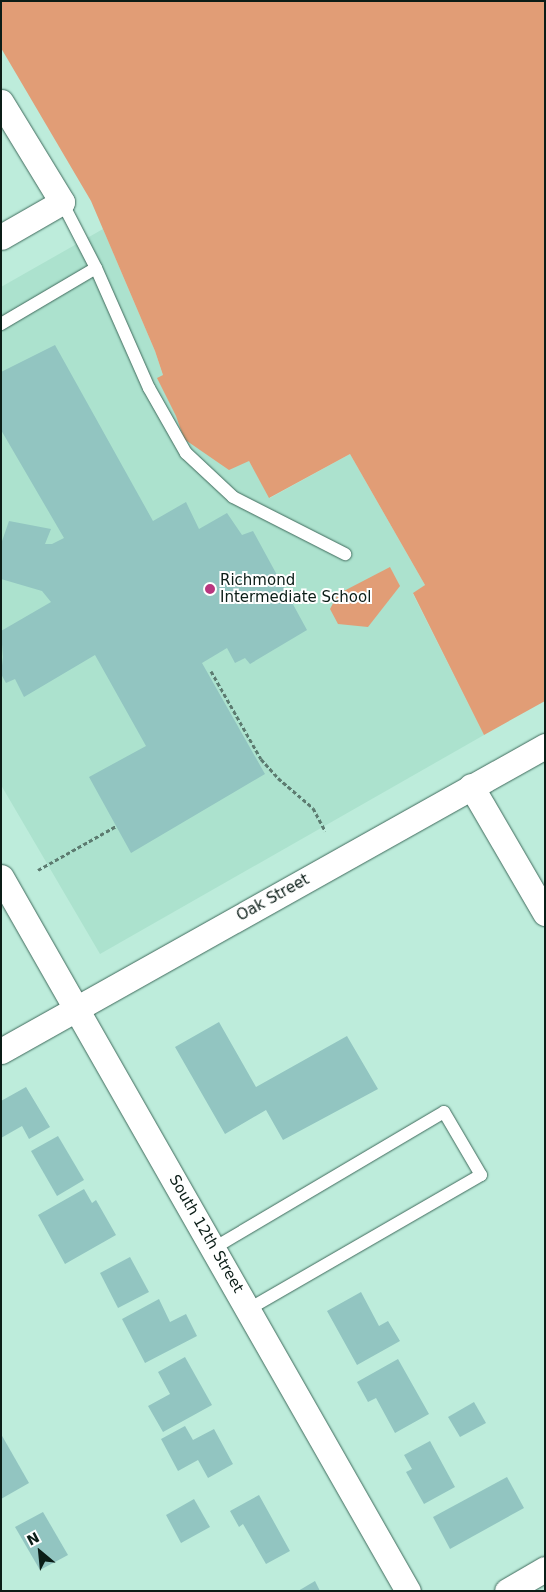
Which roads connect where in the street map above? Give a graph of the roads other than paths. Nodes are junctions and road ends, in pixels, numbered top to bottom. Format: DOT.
graph roads {
  1 [pos="1,102"];
  2 [pos="61,200"];
  3 [pos="1,237"];
  4 [pos="96,268"];
  5 [pos="1,324"];
  6 [pos="346,554"];
  7 [pos="545,746"];
  8 [pos="471,786"];
  9 [pos="1,878"];
  10 [pos="545,913"];
  11 [pos="77,1008"];
  12 [pos="1,1051"];
  13 [pos="214,1248"];
  14 [pos="249,1309"];
  15 [pos="545,1569"];
  16 [pos="408,1591"];
  17 [pos="507,1591"];
  1 -- 2 [label="street"];
  2 -- 3 [label="street"];
  2 -- 4 [label="lane"];
  4 -- 5 [label="lane"];
  4 -- 6 [label="lane"];
  7 -- 8 [label="street, Oak Street"];
  8 -- 10 [label="street"];
  8 -- 11 [label="street, Oak Street"];
  9 -- 11 [label="street, South 12th Street"];
  11 -- 12 [label="street, Oak Street"];
  11 -- 13 [label="street, South 12th Street"];
  13 -- 14 [label="street, South 12th Street"];
  13 -- 14 [label="lane"];
  14 -- 16 [label="street, South 12th Street"];
  15 -- 17 [label="street"];
}
